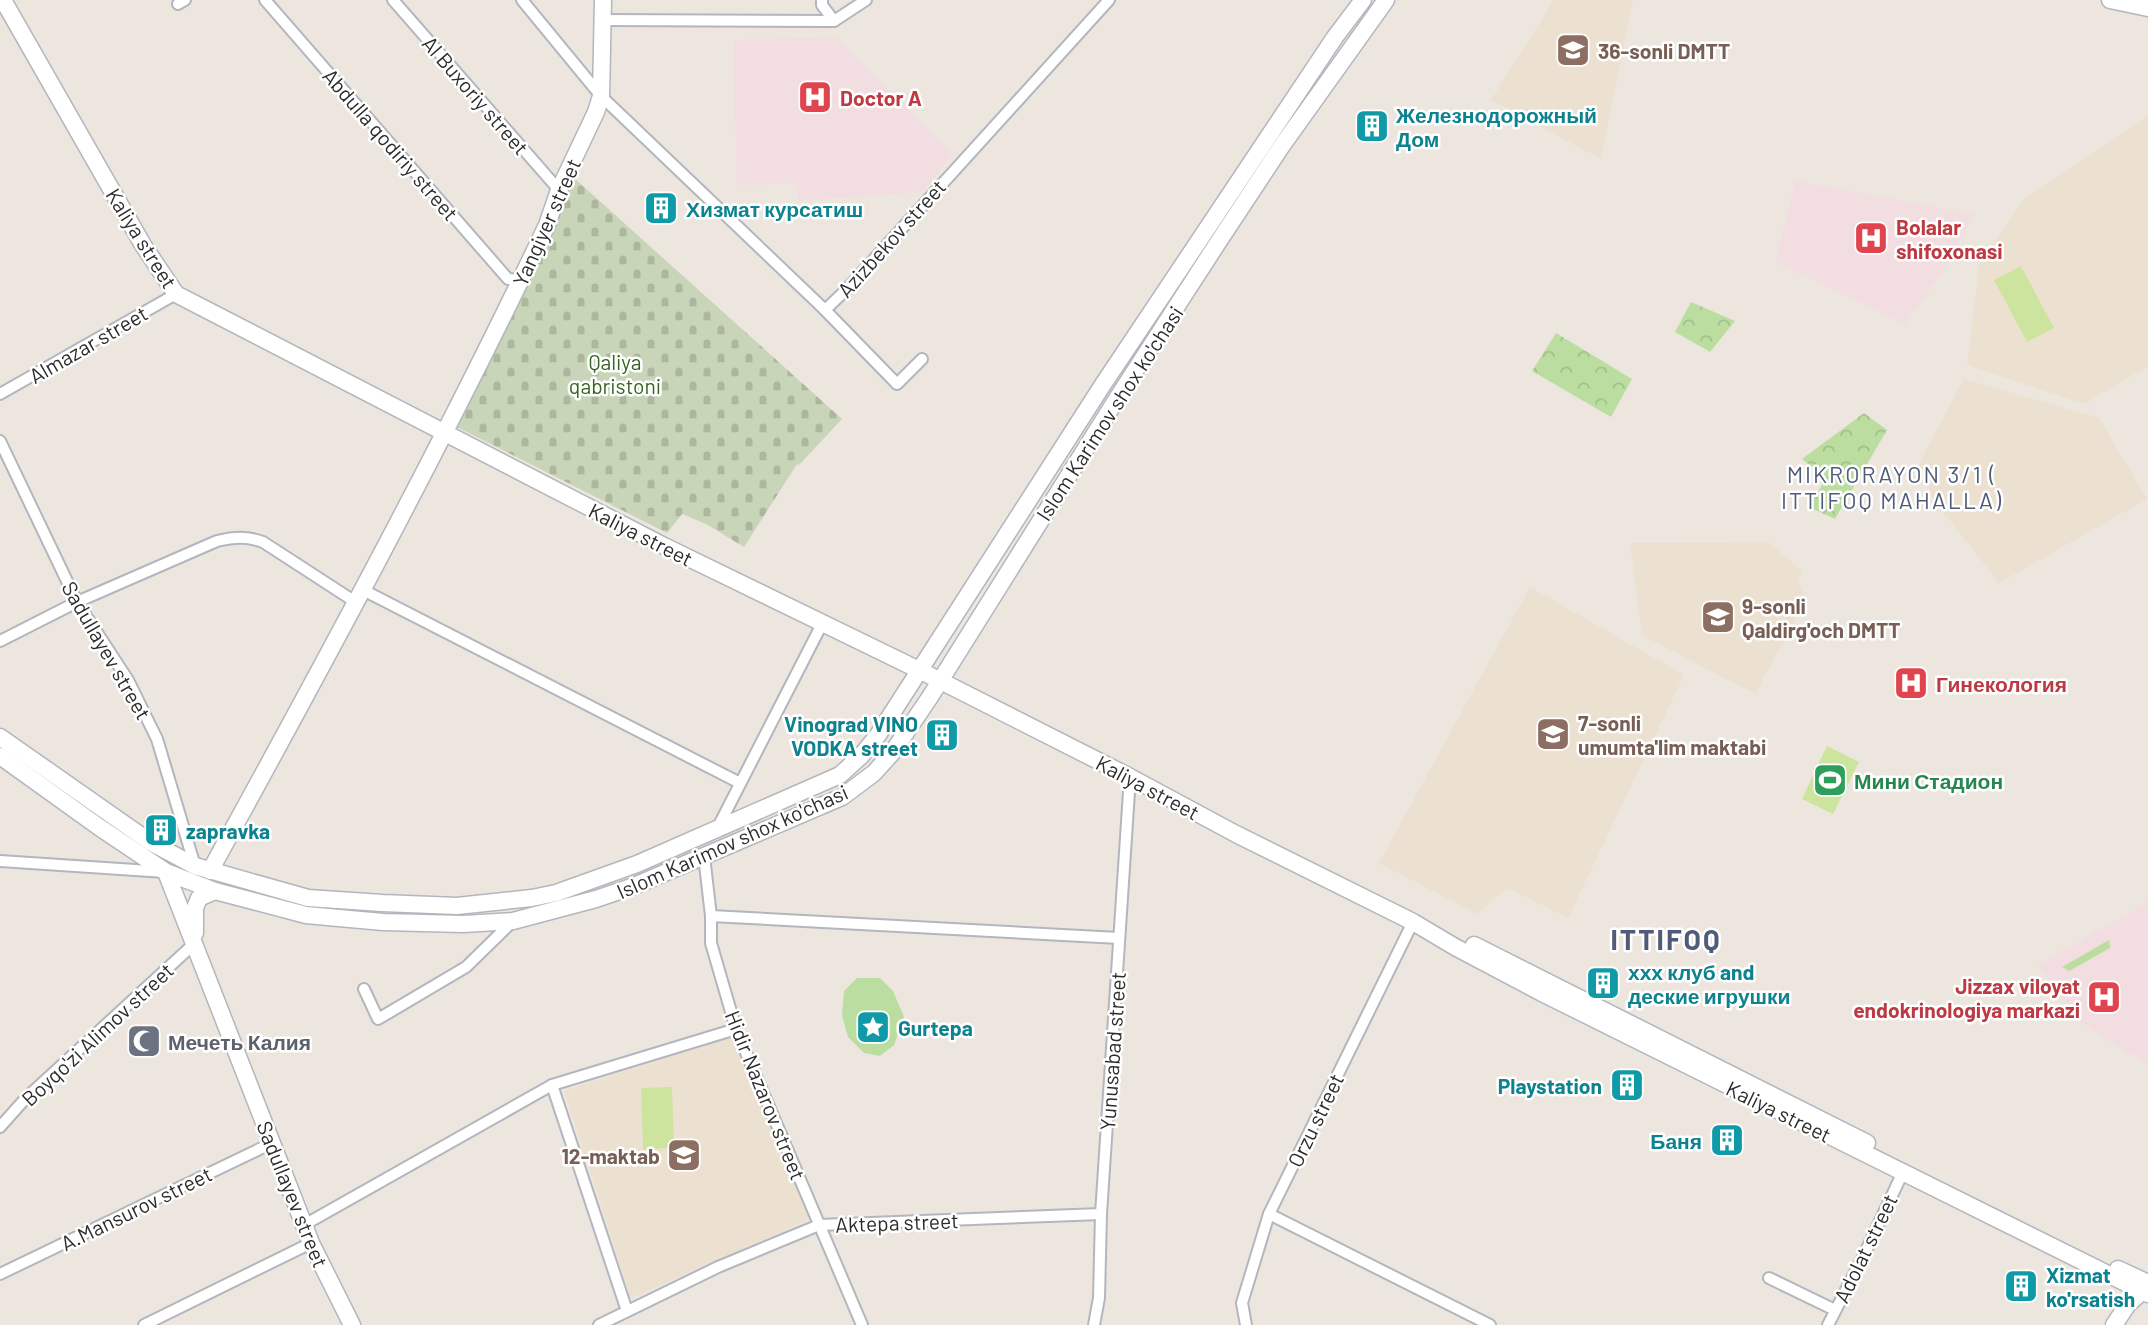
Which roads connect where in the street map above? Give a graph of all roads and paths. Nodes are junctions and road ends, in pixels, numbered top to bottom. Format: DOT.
graph roads {
  1 [pos="3,0"];
  2 [pos="265,0"];
  3 [pos="393,0"];
  4 [pos="522,0"];
  5 [pos="603,0"];
  6 [pos="822,0"];
  7 [pos="866,0"];
  8 [pos="1109,0"];
  9 [pos="1363,0"];
  10 [pos="1386,0"];
  11 [pos="2110,0"];
  12 [pos="2148,8"];
  13 [pos="603,20"];
  14 [pos="834,21"];
  15 [pos="601,96"];
  16 [pos="1244,189"];
  17 [pos="559,190"];
  18 [pos="521,280"];
  19 [pos="176,294"];
  20 [pos="825,310"];
  21 [pos="922,359"];
  22 [pos="0,394"];
  23 [pos="446,432"];
  24 [pos="0,441"];
  25 [pos="360,597"];
  26 [pos="76,602"];
  27 [pos="822,624"];
  28 [pos="0,641"];
  29 [pos="921,671"];
  30 [pos="939,681"];
  31 [pos="0,737"];
  32 [pos="0,756"];
  33 [pos="1130,777"];
  34 [pos="740,783"];
  35 [pos="717,829"];
  36 [pos="704,856"];
  37 [pos="0,861"];
  38 [pos="202,869"];
  39 [pos="166,872"];
  40 [pos="215,891"];
  41 [pos="461,905"];
  42 [pos="711,916"];
  43 [pos="513,921"];
  44 [pos="1413,922"];
  45 [pos="463,924"];
  46 [pos="1119,938"];
  47 [pos="195,943"];
  48 [pos="363,989"];
  49 [pos="736,1029"];
  50 [pos="552,1085"];
  51 [pos="0,1127"];
  52 [pos="272,1143"];
  53 [pos="1903,1172"];
  54 [pos="1101,1214"];
  55 [pos="1269,1214"];
  56 [pos="304,1225"];
  57 [pos="819,1225"];
  58 [pos="311,1243"];
  59 [pos="2148,1263"];
  60 [pos="0,1274"];
  61 [pos="1769,1278"];
  62 [pos="2143,1286"];
  63 [pos="1835,1310"];
  64 [pos="627,1311"];
  65 [pos="144,1325"];
  66 [pos="352,1325"];
  67 [pos="599,1325"];
  68 [pos="862,1325"];
  69 [pos="1094,1325"];
  70 [pos="1246,1325"];
  71 [pos="1490,1325"];
  72 [pos="1828,1325"];
  73 [pos="2114,1325"];
  1 -- 19 [label="main road, Kaliya street"];
  2 -- 18 [label="street, Abdulla qodiriy street"];
  3 -- 17 [label="street, Al Buxoriy street"];
  4 -- 15 [label="street, Azizbekov street"];
  5 -- 13 [label="main road, Yangiyer street"];
  6 -- 14 [label="street"];
  7 -- 14 [label="street"];
  8 -- 20 [label="street, Azizbekov street"];
  9 -- 16 [label="main road, Islom Karimov shox ko'chasi"];
  10 -- 16 [label="main road, Islom Karimov shox ko'chasi"];
  11 -- 12 [label="main road"];
  13 -- 14 [label="street"];
  13 -- 15 [label="main road, Yangiyer street"];
  15 -- 17 [label="main road, Yangiyer street"];
  15 -- 20 [label="street, Azizbekov street"];
  16 -- 29 [label="main road, Islom Karimov shox ko'chasi"];
  16 -- 30 [label="main road, Islom Karimov shox ko'chasi"];
  17 -- 18 [label="main road, Yangiyer street"];
  18 -- 23 [label="main road, Yangiyer street"];
  19 -- 22 [label="street, Almazar street"];
  19 -- 23 [label="main road, Kaliya street"];
  20 -- 21 [label="street"];
  23 -- 25 [label="main road, Yangiyer street"];
  23 -- 27 [label="main road, Kaliya street"];
  24 -- 26 [label="street, Sadullayev street"];
  25 -- 26 [label="street"];
  25 -- 34 [label="street"];
  25 -- 38 [label="main road, Yangiyer street"];
  26 -- 28 [label="street"];
  26 -- 38 [label="street, Sadullayev street"];
  27 -- 29 [label="main road, Kaliya street"];
  27 -- 34 [label="street"];
  29 -- 30 [label="main road, Kaliya street"];
  29 -- 35 [label="main road, Islom Karimov shox ko'chasi"];
  30 -- 33 [label="main road, Kaliya street"];
  30 -- 36 [label="main road, Islom Karimov shox ko'chasi"];
  31 -- 38 [label="main road, Islom Karimov shox ko'chasi"];
  32 -- 39 [label="main road, Islom Karimov shox ko'chasi"];
  33 -- 44 [label="main road, Kaliya street"];
  33 -- 46 [label="street, Yunusabad street"];
  34 -- 35 [label="street"];
  35 -- 41 [label="main road, Islom Karimov shox ko'chasi"];
  36 -- 42 [label="street, Hidir Nazarov street"];
  36 -- 43 [label="main road, Islom Karimov shox ko'chasi"];
  37 -- 39 [label="street"];
  38 -- 41 [label="main road, Islom Karimov shox ko'chasi"];
  39 -- 40 [label="main road, Islom Karimov shox ko'chasi"];
  39 -- 47 [label="main road, Sadullayev street"];
  40 -- 45 [label="main road, Islom Karimov shox ko'chasi"];
  40 -- 47 [label="main road, Sadullayev street"];
  41 -- 45 [label="main road"];
  42 -- 46 [label="street"];
  42 -- 49 [label="street, Hidir Nazarov street"];
  43 -- 45 [label="main road, Islom Karimov shox ko'chasi"];
  43 -- 48 [label="street"];
  44 -- 53 [label="main road, Kaliya street"];
  44 -- 55 [label="street, Orzu street"];
  44 -- 62 [label="main road, Kaliya street"];
  46 -- 54 [label="street, Yunusabad street"];
  47 -- 51 [label="street, Boyqo'zi Alimov street"];
  47 -- 52 [label="main road, Sadullayev street"];
  49 -- 50 [label="street"];
  49 -- 57 [label="street, Hidir Nazarov street"];
  50 -- 56 [label="street"];
  50 -- 64 [label="street"];
  52 -- 56 [label="main road, Sadullayev street"];
  52 -- 60 [label="street, A.Mansurov street"];
  53 -- 62 [label="main road, Kaliya street"];
  53 -- 63 [label="street, Adolat street"];
  54 -- 57 [label="street, Aktepa street"];
  54 -- 69 [label="street, Yunusabad street"];
  55 -- 70 [label="street, Orzu street"];
  55 -- 71 [label="street"];
  56 -- 58 [label="main road, Sadullayev street"];
  57 -- 64 [label="street, Aktepa street"];
  57 -- 68 [label="street, Hidir Nazarov street"];
  58 -- 65 [label="street"];
  58 -- 66 [label="main road, Sadullayev street"];
  59 -- 62 [label="main road"];
  61 -- 63 [label="street"];
  62 -- 73 [label="main road"];
  63 -- 72 [label="street, Adolat street"];
  64 -- 67 [label="street, Aktepa street"];
}
